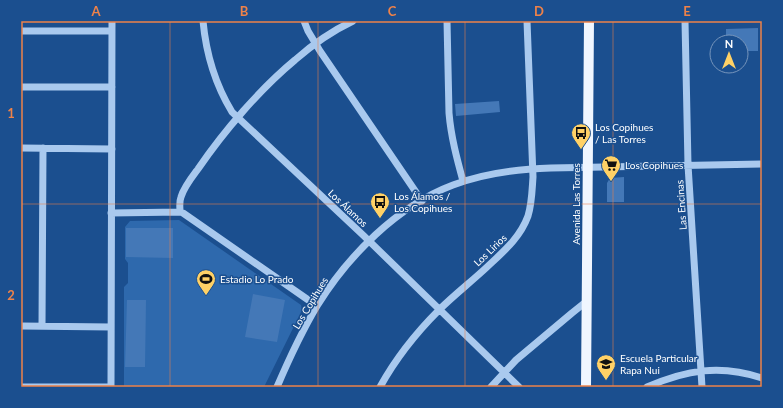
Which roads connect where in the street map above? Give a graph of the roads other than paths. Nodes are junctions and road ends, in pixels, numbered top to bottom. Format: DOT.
graph roads {
  1 [pos="112,21"];
  2 [pos="203,21"];
  3 [pos="304,21"];
  4 [pos="353,21"];
  5 [pos="447,21"];
  6 [pos="527,21"];
  7 [pos="590,21"];
  8 [pos="685,21"];
  9 [pos="21,30"];
  10 [pos="112,30"];
  11 [pos="315,43"];
  12 [pos="21,87"];
  13 [pos="112,87"];
  14 [pos="238,118"];
  15 [pos="21,148"];
  16 [pos="43,148"];
  17 [pos="112,149"];
  18 [pos="762,164"];
  19 [pos="688,165"];
  20 [pos="588,167"];
  21 [pos="532,169"];
  22 [pos="463,182"];
  23 [pos="422,200"];
  24 [pos="180,212"];
  25 [pos="111,213"];
  26 [pos="369,242"];
  27 [pos="587,301"];
  28 [pos="317,306"];
  29 [pos="440,310"];
  30 [pos="21,326"];
  31 [pos="42,326"];
  32 [pos="111,327"];
  33 [pos="701,371"];
  34 [pos="504,372"];
  35 [pos="762,378"];
  36 [pos="21,387"];
  37 [pos="111,387"];
  38 [pos="277,387"];
  39 [pos="380,387"];
  40 [pos="491,387"];
  41 [pos="519,387"];
  42 [pos="586,387"];
  43 [pos="647,387"];
  44 [pos="702,387"];
  1 -- 10 [label="street"];
  2 -- 14 [label="street, Los Álamos"];
  3 -- 11 [label="street"];
  4 -- 11 [label="street"];
  5 -- 22 [label="street"];
  6 -- 21 [label="street, Los Lirios"];
  7 -- 20 [label="main road, Avenida Las Torres"];
  8 -- 19 [label="street, Las Encinas"];
  9 -- 10 [label="street"];
  10 -- 13 [label="street"];
  11 -- 14 [label="street"];
  11 -- 23 [label="street"];
  12 -- 13 [label="street"];
  13 -- 17 [label="street"];
  14 -- 24 [label="street"];
  14 -- 26 [label="street, Los Álamos"];
  15 -- 16 [label="street"];
  16 -- 17 [label="street"];
  16 -- 31 [label="street"];
  17 -- 25 [label="street"];
  18 -- 19 [label="street, Los Copihues"];
  19 -- 20 [label="street, Los Copihues"];
  19 -- 33 [label="street, Las Encinas"];
  20 -- 21 [label="street, Los Copihues"];
  20 -- 27 [label="main road, Avenida Las Torres"];
  21 -- 22 [label="street, Los Copihues"];
  21 -- 29 [label="street, Los Lirios"];
  22 -- 23 [label="street, Los Copihues"];
  23 -- 26 [label="street, Los Copihues"];
  24 -- 25 [label="street"];
  24 -- 28 [label="street"];
  25 -- 32 [label="street"];
  26 -- 28 [label="street, Los Copihues"];
  26 -- 29 [label="street, Los Álamos"];
  27 -- 34 [label="street"];
  27 -- 42 [label="main road, Avenida Las Torres"];
  28 -- 38 [label="street, Los Copihues"];
  29 -- 34 [label="street, Los Álamos"];
  29 -- 39 [label="street, Los Lirios"];
  30 -- 31 [label="street"];
  31 -- 32 [label="street"];
  32 -- 37 [label="street"];
  33 -- 35 [label="street"];
  33 -- 43 [label="street"];
  33 -- 44 [label="street, Las Encinas"];
  34 -- 40 [label="street"];
  34 -- 41 [label="street, Los Álamos"];
  36 -- 37 [label="street"];
}
